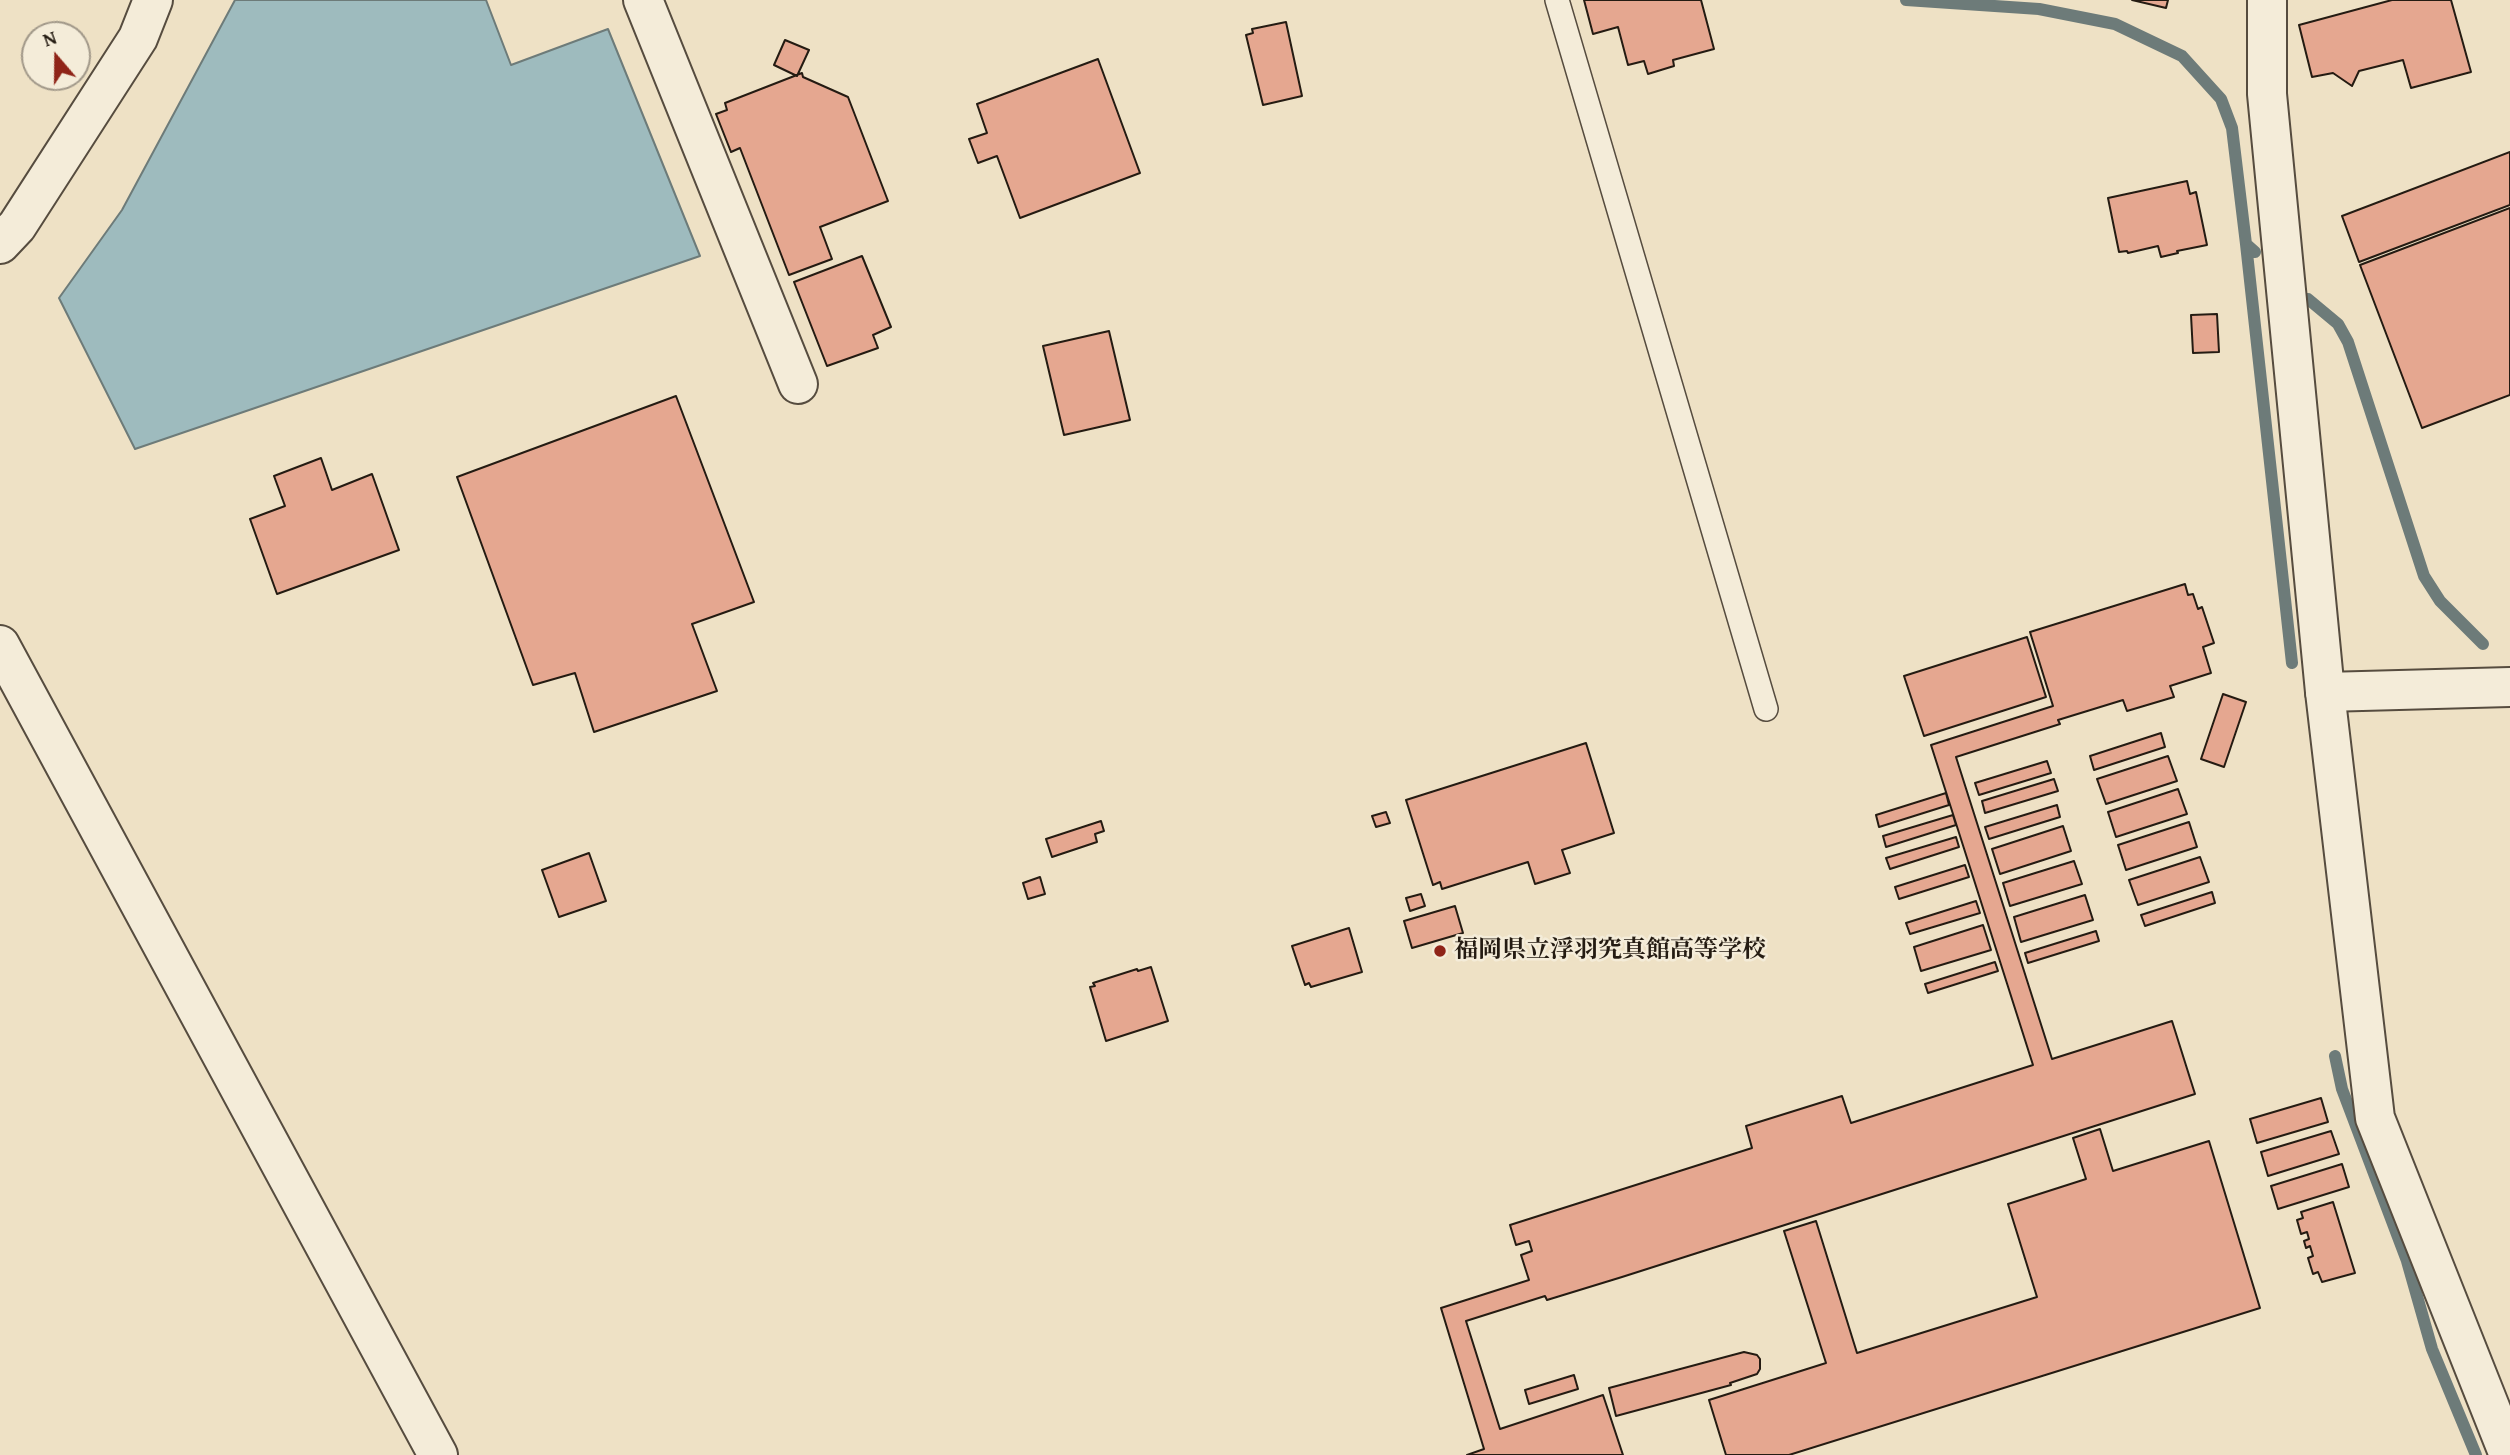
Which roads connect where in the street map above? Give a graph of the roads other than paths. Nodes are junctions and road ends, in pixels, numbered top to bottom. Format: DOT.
graph roads {
  1 [pos="153,0"];
  2 [pos="643,0"];
  3 [pos="1557,0"];
  4 [pos="2267,0"];
  5 [pos="0,244"];
  6 [pos="799,384"];
  7 [pos="0,645"];
  8 [pos="2510,687"];
  9 [pos="2325,692"];
  10 [pos="1766,709"];
  11 [pos="438,1455"];
  12 [pos="2509,1455"];
  1 -- 5 [label="street"];
  2 -- 6 [label="street"];
  3 -- 10 [label="lane"];
  4 -- 9 [label="street"];
  7 -- 11 [label="street"];
  8 -- 9 [label="street"];
  9 -- 12 [label="street"];
}
